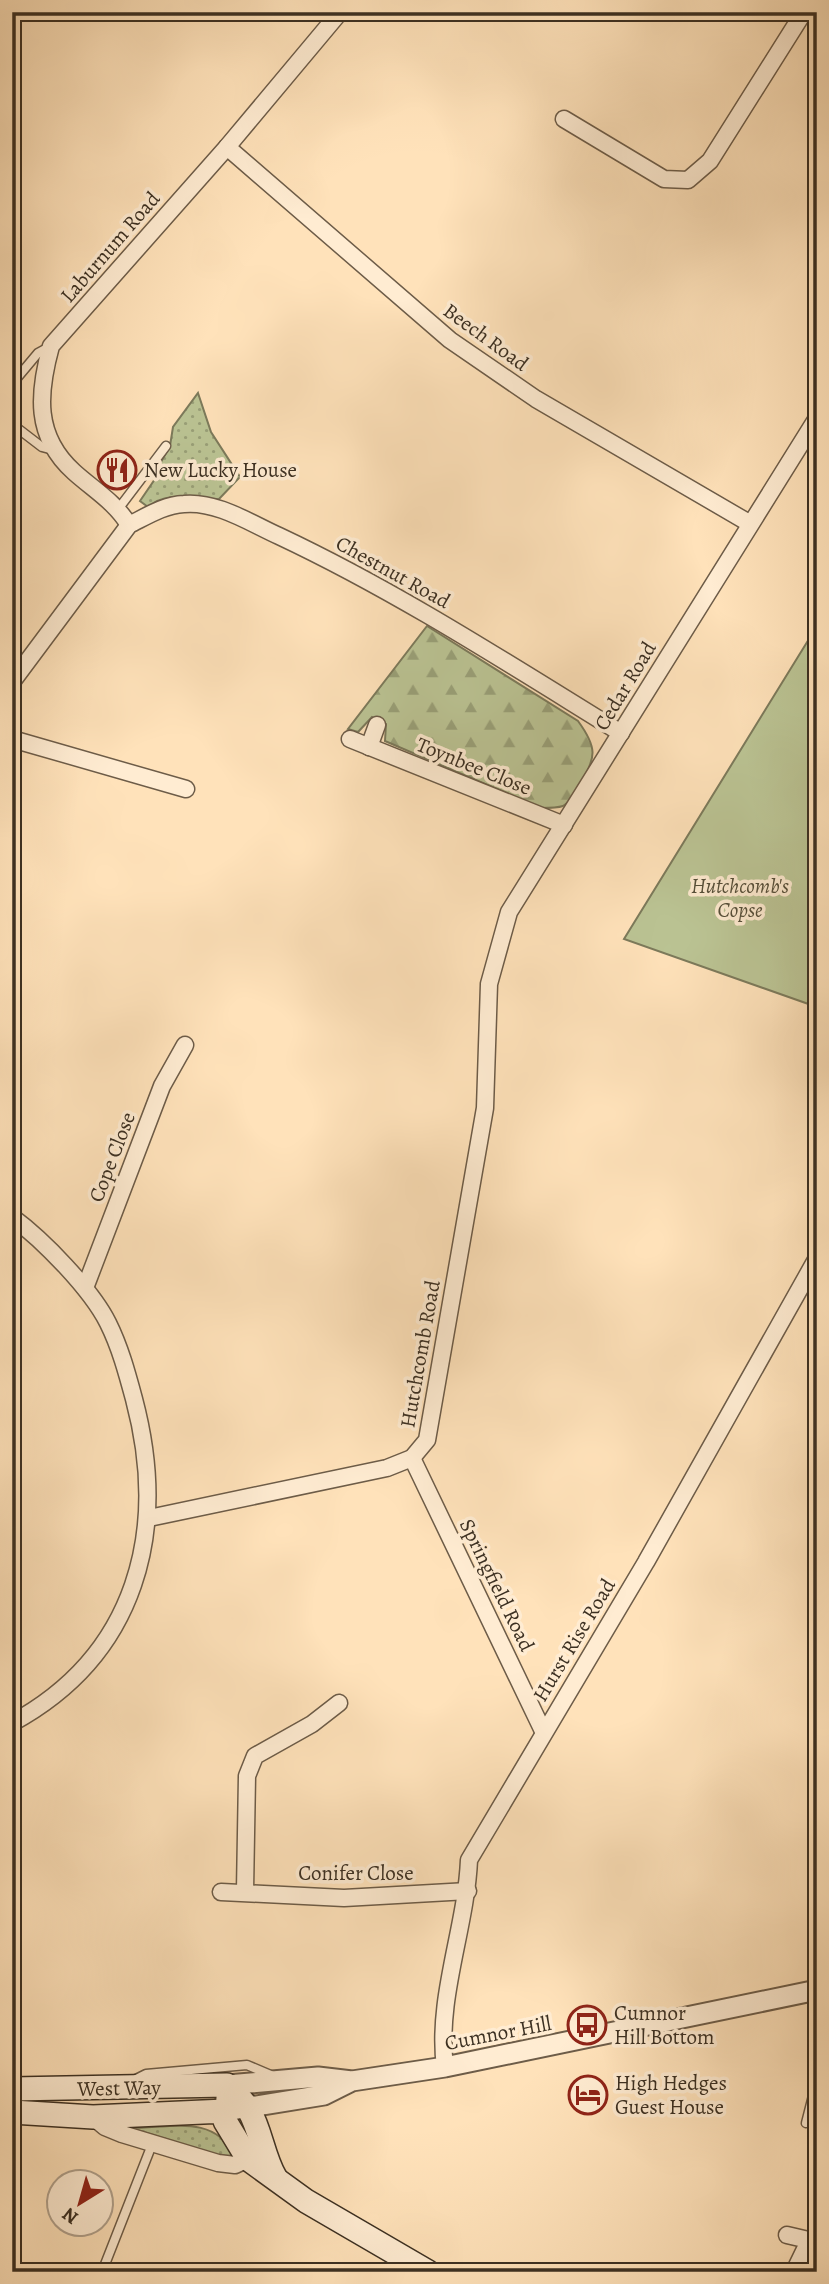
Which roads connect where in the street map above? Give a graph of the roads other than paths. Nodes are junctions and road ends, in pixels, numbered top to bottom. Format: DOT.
graph roads {
  1 [pos="340,12"];
  2 [pos="800,13"];
  3 [pos="817,24"];
  4 [pos="564,119"];
  5 [pos="227,147"];
  6 [pos="51,346"];
  7 [pos="12,384"];
  8 [pos="817,418"];
  9 [pos="12,424"];
  10 [pos="166,446"];
  11 [pos="57,451"];
  12 [pos="119,508"];
  13 [pos="749,523"];
  14 [pos="129,524"];
  15 [pos="12,682"];
  16 [pos="377,725"];
  17 [pos="621,733"];
  18 [pos="12,738"];
  19 [pos="351,739"];
  20 [pos="369,747"];
  21 [pos="186,789"];
  22 [pos="564,825"];
  23 [pos="489,984"];
  24 [pos="185,1045"];
  25 [pos="12,1217"];
  26 [pos="817,1258"];
  27 [pos="85,1288"];
  28 [pos="412,1458"];
  29 [pos="149,1518"];
  30 [pos="338,1703"];
  31 [pos="12,1723"];
  32 [pos="543,1731"];
  33 [pos="245,1891"];
  34 [pos="468,1891"];
  35 [pos="221,1892"];
  36 [pos="817,1990"];
  37 [pos="445,2067"];
  38 [pos="280,2078"];
  39 [pos="817,2080"];
  40 [pos="352,2081"];
  41 [pos="227,2085"];
  42 [pos="117,2088"];
  43 [pos="12,2089"];
  44 [pos="248,2108"];
  45 [pos="225,2111"];
  46 [pos="12,2112"];
  47 [pos="93,2117"];
  48 [pos="806,2123"];
  49 [pos="153,2142"];
  50 [pos="248,2160"];
  51 [pos="278,2183"];
  52 [pos="787,2235"];
  53 [pos="813,2242"];
  54 [pos="102,2272"];
  55 [pos="428,2272"];
  56 [pos="794,2272"];
  1 -- 5 [label="street, Laburnum Road"];
  2 -- 3 [label="street"];
  2 -- 4 [label="street"];
  5 -- 6 [label="street, Laburnum Road"];
  5 -- 13 [label="street, Beech Road"];
  6 -- 7 [label="lane"];
  6 -- 11 [label="street, Laburnum Road"];
  8 -- 13 [label="street, Cedar Road"];
  9 -- 11 [label="lane"];
  10 -- 12 [label="lane"];
  11 -- 12 [label="street, Laburnum Road"];
  12 -- 14 [label="street, Laburnum Road"];
  13 -- 17 [label="street, Cedar Road"];
  14 -- 15 [label="street"];
  14 -- 17 [label="street, Chestnut Road"];
  16 -- 20 [label="street"];
  17 -- 22 [label="street, Cedar Road"];
  18 -- 21 [label="street"];
  19 -- 20 [label="street, Toynbee Close"];
  20 -- 22 [label="street, Toynbee Close"];
  22 -- 23 [label="street, Cedar Road"];
  23 -- 28 [label="street, Hutchcomb Road"];
  24 -- 27 [label="street, Cope Close"];
  25 -- 27 [label="street"];
  26 -- 32 [label="street, Hurst Rise Road"];
  27 -- 29 [label="street"];
  28 -- 29 [label="street, Hutchcomb Road"];
  28 -- 32 [label="street, Springfield Road"];
  29 -- 31 [label="street"];
  30 -- 33 [label="street"];
  32 -- 34 [label="street, Hurst Rise Road"];
  33 -- 34 [label="street, Conifer Close"];
  33 -- 35 [label="street, Conifer Close"];
  34 -- 37 [label="street, Hurst Rise Road"];
  36 -- 37 [label="street, Cumnor Hill"];
  37 -- 40 [label="street, Cumnor Hill"];
  38 -- 40 [label="street, Cumnor Hill"];
  38 -- 41 [label="street, Cumnor Hill"];
  38 -- 42 [label="lane"];
  39 -- 48 [label="lane"];
  40 -- 44 [label="street, Cumnor Hill"];
  41 -- 42 [label="main road, West Way"];
  41 -- 44 [label="main road"];
  41 -- 45 [label="street"];
  42 -- 43 [label="main road, West Way"];
  44 -- 45 [label="street, Cumnor Hill"];
  44 -- 51 [label="main road"];
  45 -- 47 [label="main road, West Way"];
  45 -- 50 [label="main road"];
  46 -- 47 [label="main road, West Way"];
  47 -- 49 [label="street, West Way"];
  49 -- 50 [label="street, West Way"];
  49 -- 54 [label="lane"];
  50 -- 51 [label="main road"];
  51 -- 55 [label="main road"];
  52 -- 53 [label="street"];
  53 -- 56 [label="street"];
}
